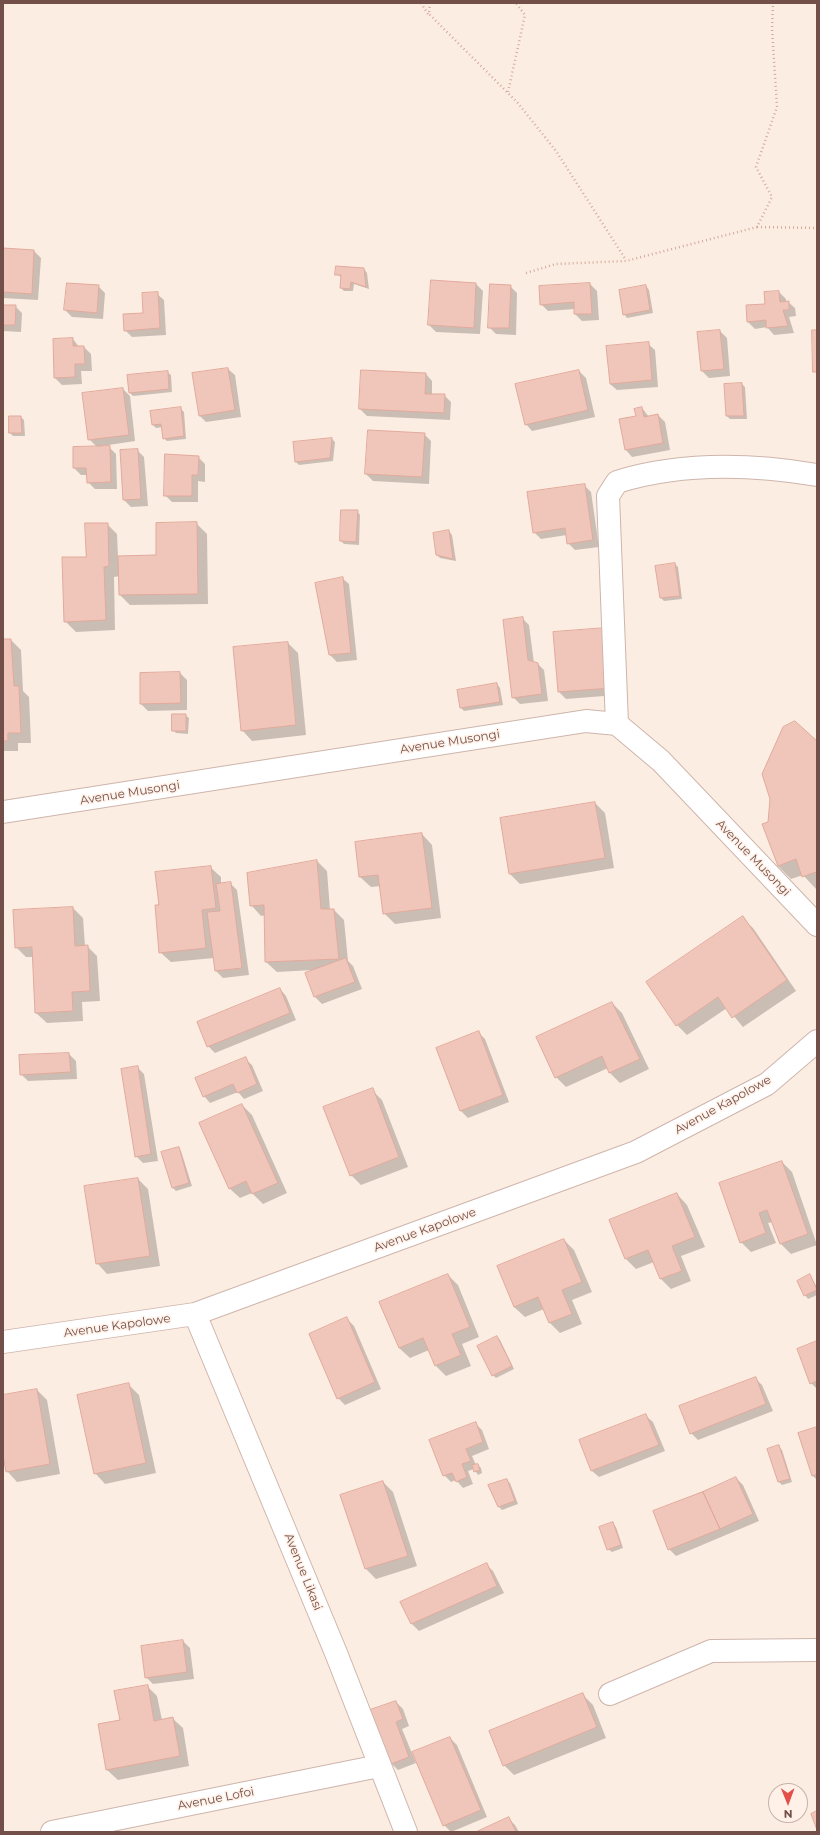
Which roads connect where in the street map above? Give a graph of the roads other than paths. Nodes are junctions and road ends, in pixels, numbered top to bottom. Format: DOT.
graph roads {
  1 [pos="817,475"];
  2 [pos="617,724"];
  3 [pos="3,812"];
  4 [pos="817,925"];
  5 [pos="817,1041"];
  6 [pos="195,1314"];
  7 [pos="3,1342"];
  8 [pos="817,1650"];
  9 [pos="610,1694"];
  10 [pos="379,1766"];
  11 [pos="52,1832"];
  12 [pos="406,1832"];
  1 -- 2 [label="street"];
  2 -- 3 [label="street, Avenue Musongi"];
  2 -- 4 [label="street, Avenue Musongi"];
  5 -- 6 [label="street, Avenue Kapolowe"];
  6 -- 7 [label="street, Avenue Kapolowe"];
  6 -- 10 [label="street, Avenue Likasi"];
  8 -- 9 [label="street"];
  10 -- 11 [label="street, Avenue Lofoi"];
  10 -- 12 [label="street, Avenue Likasi"];
}
